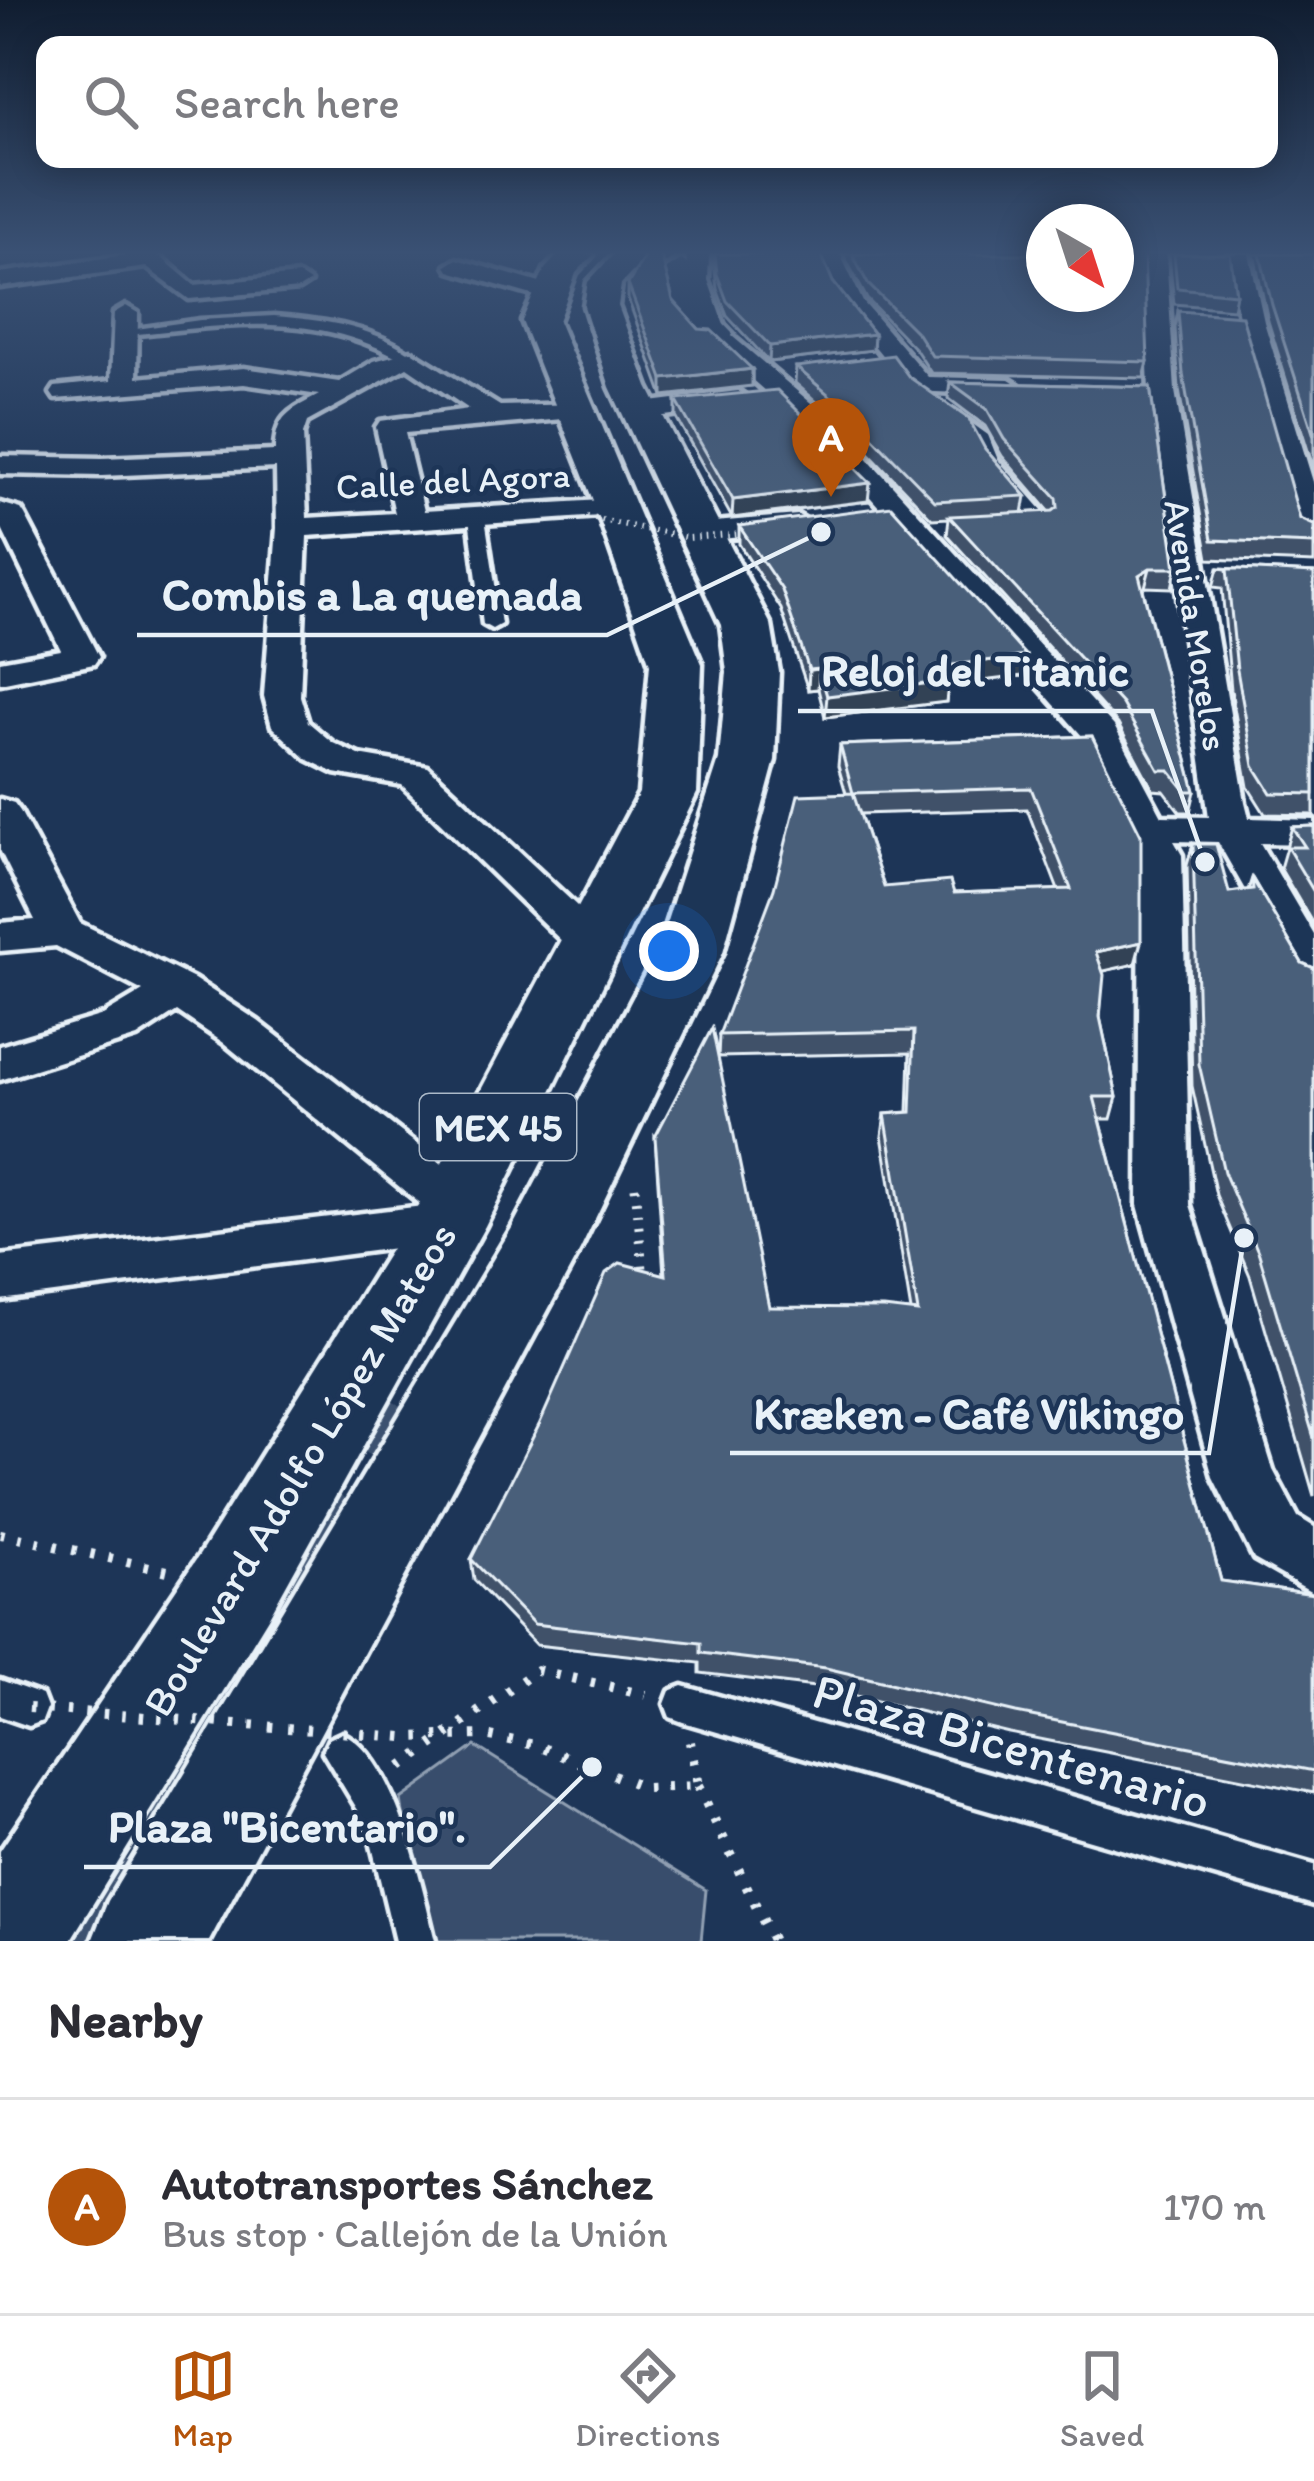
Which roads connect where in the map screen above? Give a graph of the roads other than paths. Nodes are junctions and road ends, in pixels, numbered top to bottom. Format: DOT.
graph roads {
  1 [pos="126,345"];
  2 [pos="386,345"];
  3 [pos="558,345"];
  4 [pos="731,345"];
  5 [pos="891,345"];
  6 [pos="1163,345"];
  7 [pos="1251,345"];
  8 [pos="904,358"];
  9 [pos="411,359"];
  10 [pos="856,364"];
  11 [pos="784,379"];
  12 [pos="920,385"];
  13 [pos="124,386"];
  14 [pos="1042,388"];
  15 [pos="349,391"];
  16 [pos="64,393"];
  17 [pos="608,411"];
  18 [pos="495,414"];
  19 [pos="1303,457"];
  20 [pos="291,459"];
  21 [pos="0,465"];
  22 [pos="0,512"];
  23 [pos="603,513"];
  24 [pos="477,518"];
  25 [pos="412,522"];
  26 [pos="921,522"];
  27 [pos="1023,523"];
  28 [pos="292,528"];
  29 [pos="726,532"];
  30 [pos="1314,536"];
  31 [pos="1192,572"];
  32 [pos="1233,574"];
  33 [pos="492,624"];
  34 [pos="0,672"];
  35 [pos="668,793"];
  36 [pos="0,811"];
  37 [pos="1151,828"];
  38 [pos="1232,832"];
  39 [pos="1314,832"];
  40 [pos="62,932"];
  41 [pos="0,937"];
  42 [pos="591,944"];
  43 [pos="1314,973"];
  44 [pos="178,990"];
  45 [pos="0,1064"];
  46 [pos="451,1214"];
  47 [pos="0,1278"];
  48 [pos="392,1401"];
  49 [pos="1314,1563"];
  50 [pos="682,1704"];
  51 [pos="342,1752"];
  52 [pos="1314,1885"];
  53 [pos="6,1941"];
  54 [pos="148,1941"];
  55 [pos="415,1941"];
  1 -- 13 [label="street"];
  2 -- 9 [label="lane"];
  3 -- 17 [label="main road, Boulevard Adolfo López Mateos / MEX 45"];
  4 -- 11 [label="street"];
  5 -- 8 [label="street"];
  6 -- 31 [label="street, Avenida Morelos"];
  7 -- 19 [label="street"];
  8 -- 10 [label="street"];
  8 -- 12 [label="street"];
  9 -- 15 [label="street"];
  9 -- 18 [label="street"];
  11 -- 17 [label="street"];
  11 -- 26 [label="street"];
  12 -- 14 [label="street"];
  12 -- 27 [label="lane"];
  13 -- 15 [label="street"];
  13 -- 16 [label="street"];
  15 -- 20 [label="street"];
  17 -- 18 [label="street"];
  17 -- 23 [label="main road, Boulevard Adolfo López Mateos / MEX 45"];
  17 -- 29 [label="main road, Boulevard Adolfo López Mateos / MEX 45"];
  18 -- 25 [label="street"];
  19 -- 30 [label="street"];
  20 -- 21 [label="street"];
  20 -- 28 [label="street"];
  22 -- 34 [label="street"];
  23 -- 24 [label="street, Calle del Agora"];
  23 -- 35 [label="main road, Boulevard Adolfo López Mateos / MEX 45"];
  24 -- 25 [label="street, Calle del Agora"];
  24 -- 33 [label="lane"];
  25 -- 28 [label="street, Calle del Agora"];
  26 -- 29 [label="street"];
  26 -- 37 [label="street"];
  28 -- 42 [label="street"];
  29 -- 54 [label="main road, Boulevard Adolfo López Mateos / MEX 45"];
  31 -- 32 [label="street"];
  31 -- 38 [label="street, Avenida Morelos"];
  35 -- 42 [label="main road, Boulevard Adolfo López Mateos / MEX 45"];
  35 -- 48 [label="main road"];
  36 -- 40 [label="street"];
  37 -- 38 [label="street"];
  37 -- 49 [label="street"];
  38 -- 39 [label="street"];
  38 -- 43 [label="street, Avenida Morelos"];
  40 -- 41 [label="street"];
  40 -- 44 [label="street"];
  42 -- 46 [label="main road, Boulevard Adolfo López Mateos / MEX 45"];
  44 -- 45 [label="street"];
  44 -- 46 [label="street"];
  46 -- 47 [label="street"];
  46 -- 53 [label="main road, Boulevard Adolfo López Mateos / MEX 45"];
  50 -- 52 [label="lane, Plaza Bicentenario"];
  51 -- 55 [label="lane"];
}
